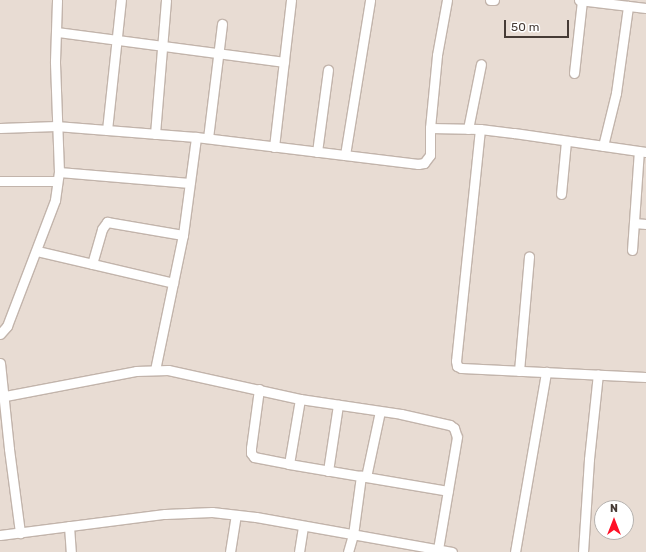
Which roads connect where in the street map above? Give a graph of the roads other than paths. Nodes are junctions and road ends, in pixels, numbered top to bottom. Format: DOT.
graph roads {
  1 [pos="57,0"];
  2 [pos="121,0"];
  3 [pos="166,0"];
  4 [pos="291,0"];
  5 [pos="370,0"];
  6 [pos="447,0"];
  7 [pos="490,0"];
  8 [pos="494,0"];
  9 [pos="581,0"];
  10 [pos="615,3"];
  11 [pos="628,6"];
  12 [pos="646,8"];
  13 [pos="222,24"];
  14 [pos="57,32"];
  15 [pos="117,41"];
  16 [pos="162,47"];
  17 [pos="218,53"];
  18 [pos="284,62"];
  19 [pos="481,64"];
  20 [pos="328,70"];
  21 [pos="574,73"];
  22 [pos="56,126"];
  23 [pos="0,128"];
  24 [pos="430,128"];
  25 [pos="468,129"];
  26 [pos="480,129"];
  27 [pos="107,130"];
  28 [pos="154,134"];
  29 [pos="196,137"];
  30 [pos="208,138"];
  31 [pos="566,141"];
  32 [pos="603,146"];
  33 [pos="274,147"];
  34 [pos="317,152"];
  35 [pos="643,152"];
  36 [pos="345,155"];
  37 [pos="58,177"];
  38 [pos="0,181"];
  39 [pos="190,183"];
  40 [pos="561,194"];
  41 [pos="634,223"];
  42 [pos="646,224"];
  43 [pos="183,235"];
  44 [pos="632,250"];
  45 [pos="37,251"];
  46 [pos="529,256"];
  47 [pos="92,264"];
  48 [pos="173,283"];
  49 [pos="0,334"];
  50 [pos="0,363"];
  51 [pos="156,370"];
  52 [pos="519,371"];
  53 [pos="546,372"];
  54 [pos="598,374"];
  55 [pos="646,378"];
  56 [pos="259,389"];
  57 [pos="1,396"];
  58 [pos="300,399"];
  59 [pos="338,405"];
  60 [pos="380,411"];
  61 [pos="4,448"];
  62 [pos="289,464"];
  63 [pos="328,471"];
  64 [pos="363,476"];
  65 [pos="448,491"];
  66 [pos="236,515"];
  67 [pos="69,526"];
  68 [pos="303,526"];
  69 [pos="20,533"];
  70 [pos="0,535"];
  71 [pos="353,536"];
  72 [pos="438,549"];
  73 [pos="71,552"];
  74 [pos="230,552"];
  75 [pos="300,552"];
  76 [pos="348,552"];
  77 [pos="452,552"];
  78 [pos="515,552"];
  79 [pos="583,552"];
  1 -- 14 [label="street"];
  2 -- 15 [label="street"];
  3 -- 16 [label="street"];
  4 -- 18 [label="street"];
  5 -- 36 [label="street"];
  6 -- 24 [label="street"];
  7 -- 8 [label="street"];
  9 -- 10 [label="street"];
  9 -- 21 [label="street"];
  10 -- 11 [label="street"];
  11 -- 12 [label="street"];
  11 -- 32 [label="street"];
  13 -- 17 [label="street"];
  14 -- 15 [label="street"];
  14 -- 22 [label="street"];
  15 -- 16 [label="street"];
  15 -- 27 [label="street"];
  16 -- 17 [label="street"];
  16 -- 28 [label="street"];
  17 -- 18 [label="street"];
  17 -- 30 [label="street"];
  18 -- 33 [label="street"];
  19 -- 25 [label="street"];
  20 -- 34 [label="street"];
  22 -- 23 [label="street"];
  22 -- 27 [label="street"];
  22 -- 37 [label="street"];
  24 -- 25 [label="street"];
  24 -- 36 [label="street"];
  25 -- 26 [label="street"];
  26 -- 31 [label="street"];
  26 -- 52 [label="street"];
  27 -- 28 [label="street"];
  28 -- 29 [label="street"];
  29 -- 30 [label="street"];
  29 -- 39 [label="street"];
  30 -- 33 [label="street"];
  31 -- 32 [label="street"];
  31 -- 40 [label="street"];
  32 -- 35 [label="street"];
  33 -- 34 [label="street"];
  34 -- 36 [label="street"];
  35 -- 41 [label="street"];
  37 -- 38 [label="street"];
  37 -- 39 [label="street"];
  37 -- 45 [label="street"];
  39 -- 43 [label="street"];
  41 -- 42 [label="street"];
  41 -- 44 [label="street"];
  43 -- 47 [label="street"];
  43 -- 48 [label="street"];
  45 -- 47 [label="street"];
  45 -- 49 [label="street"];
  46 -- 52 [label="street"];
  47 -- 48 [label="street"];
  48 -- 51 [label="street"];
  50 -- 57 [label="street"];
  51 -- 56 [label="street"];
  51 -- 57 [label="street"];
  52 -- 53 [label="street"];
  53 -- 54 [label="street"];
  53 -- 78 [label="street"];
  54 -- 55 [label="street"];
  54 -- 79 [label="street"];
  56 -- 58 [label="street"];
  56 -- 62 [label="street"];
  57 -- 61 [label="street"];
  58 -- 59 [label="street"];
  58 -- 62 [label="street"];
  59 -- 60 [label="street"];
  59 -- 63 [label="street"];
  60 -- 64 [label="street"];
  60 -- 65 [label="street"];
  61 -- 69 [label="street"];
  62 -- 63 [label="street"];
  63 -- 64 [label="street"];
  64 -- 65 [label="street"];
  64 -- 71 [label="street"];
  65 -- 72 [label="street"];
  66 -- 67 [label="street"];
  66 -- 68 [label="street"];
  66 -- 74 [label="street"];
  67 -- 69 [label="street"];
  67 -- 73 [label="street"];
  68 -- 71 [label="street"];
  68 -- 75 [label="street"];
  69 -- 70 [label="street"];
  71 -- 72 [label="street"];
  71 -- 76 [label="street"];
  72 -- 77 [label="street"];
}
